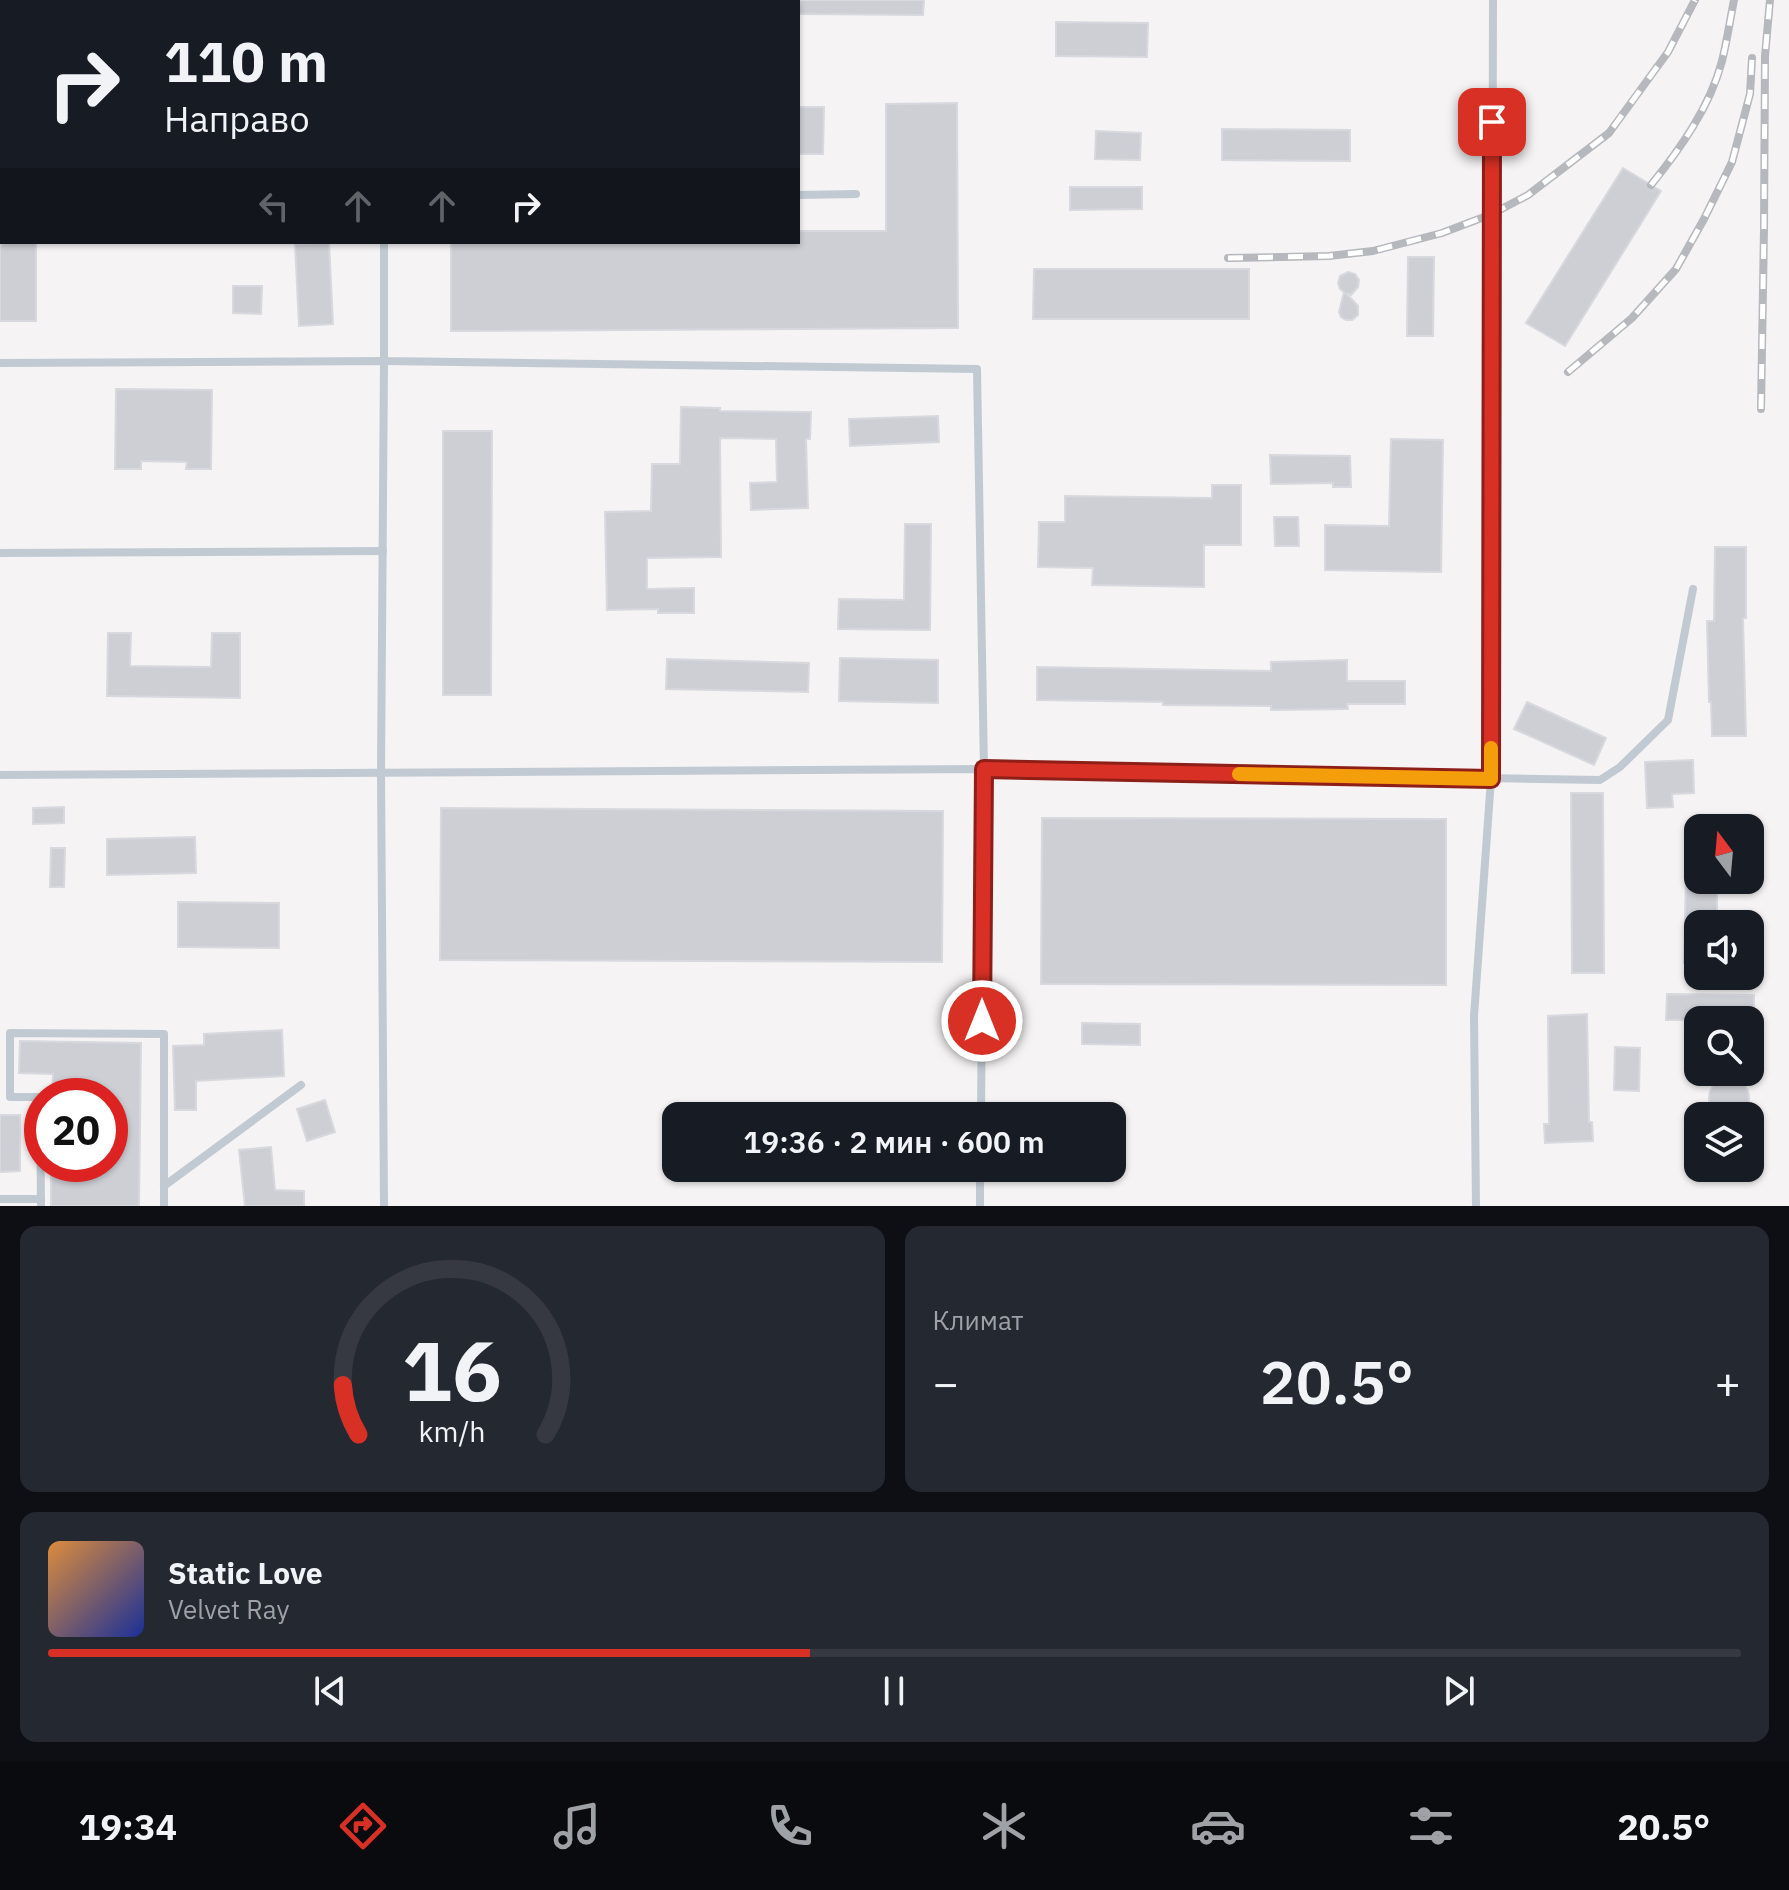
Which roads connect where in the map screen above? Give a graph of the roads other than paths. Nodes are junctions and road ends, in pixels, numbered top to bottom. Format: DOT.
graph roads {
  1 [pos="1493,0"];
  2 [pos="856,194"];
  3 [pos="800,195"];
  4 [pos="384,244"];
  5 [pos="384,361"];
  6 [pos="0,363"];
  7 [pos="383,551"];
  8 [pos="0,553"];
  9 [pos="1693,589"];
  10 [pos="984,769"];
  11 [pos="381,773"];
  12 [pos="0,775"];
  13 [pos="1491,779"];
  14 [pos="301,1085"];
  15 [pos="981,1102"];
  16 [pos="980,1182"];
  17 [pos="164,1186"];
  18 [pos="0,1199"];
  19 [pos="41,1203"];
  20 [pos="164,1206"];
  21 [pos="384,1206"];
  22 [pos="980,1206"];
  23 [pos="1476,1206"];
  1 -- 13 [label="lane"];
  2 -- 3 [label="lane"];
  4 -- 5 [label="lane"];
  5 -- 6 [label="lane"];
  5 -- 7 [label="lane"];
  5 -- 10 [label="lane"];
  7 -- 8 [label="lane"];
  7 -- 11 [label="lane"];
  9 -- 13 [label="lane"];
  10 -- 11 [label="lane"];
  10 -- 13 [label="lane"];
  10 -- 15 [label="lane"];
  11 -- 12 [label="lane"];
  11 -- 21 [label="lane"];
  13 -- 23 [label="lane"];
  14 -- 17 [label="lane"];
  16 -- 22 [label="lane"];
  17 -- 19 [label="lane"];
  17 -- 20 [label="lane"];
  18 -- 19 [label="lane"];
}
